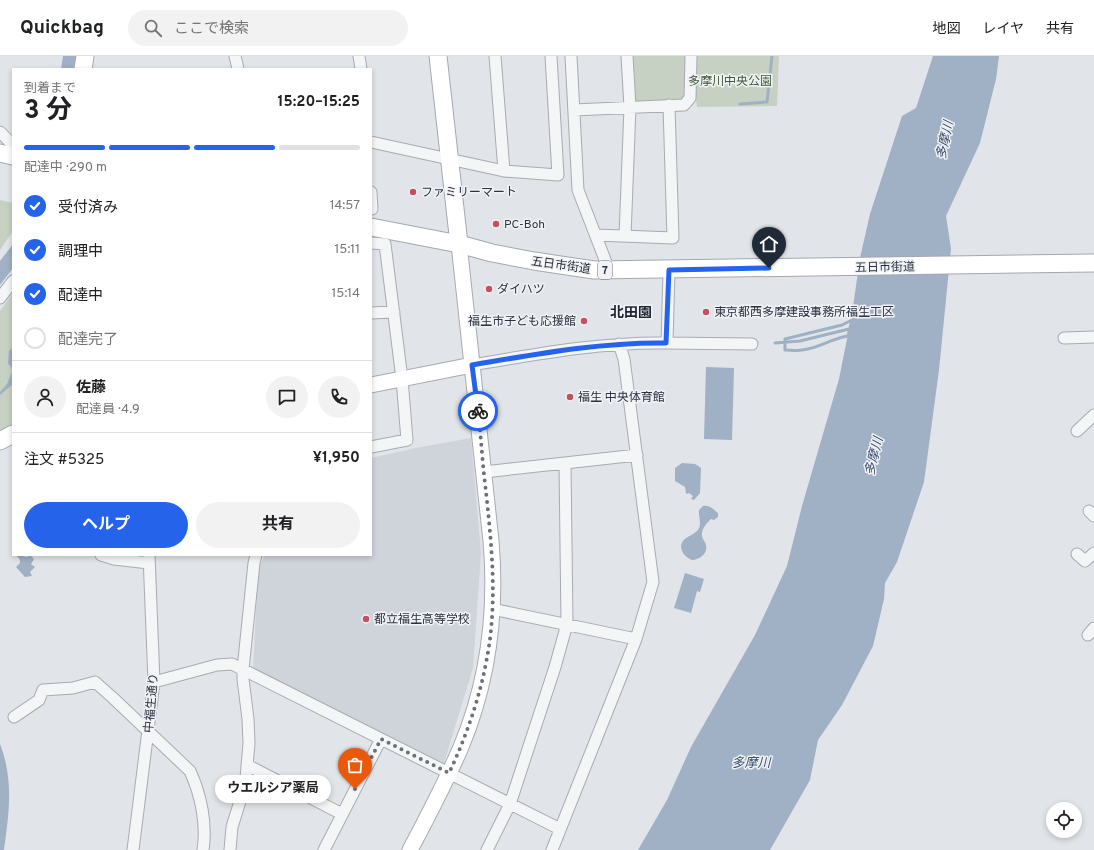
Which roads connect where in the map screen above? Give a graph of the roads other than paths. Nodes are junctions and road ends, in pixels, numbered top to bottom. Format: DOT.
graph roads {
  1 [pos="85,56"];
  2 [pos="235,56"];
  3 [pos="359,56"];
  4 [pos="438,56"];
  5 [pos="495,56"];
  6 [pos="551,56"];
  7 [pos="571,56"];
  8 [pos="627,56"];
  9 [pos="691,56"];
  10 [pos="83,68"];
  11 [pos="238,68"];
  12 [pos="360,68"];
  13 [pos="669,105"];
  14 [pos="630,107"];
  15 [pos="574,110"];
  16 [pos="0,132"];
  17 [pos="372,142"];
  18 [pos="12,145"];
  19 [pos="0,153"];
  20 [pos="12,156"];
  21 [pos="450,159"];
  22 [pos="504,171"];
  23 [pos="372,227"];
  24 [pos="596,235"];
  25 [pos="625,236"];
  26 [pos="372,243"];
  27 [pos="459,244"];
  28 [pos="1094,263"];
  29 [pos="609,270"];
  30 [pos="669,270"];
  31 [pos="12,282"];
  32 [pos="0,298"];
  33 [pos="394,312"];
  34 [pos="372,313"];
  35 [pos="1090,337"];
  36 [pos="1064,338"];
  37 [pos="666,343"];
  38 [pos="619,344"];
  39 [pos="752,344"];
  40 [pos="1094,345"];
  41 [pos="472,365"];
  42 [pos="402,379"];
  43 [pos="372,386"];
  44 [pos="1094,415"];
  45 [pos="1077,431"];
  46 [pos="12,435"];
  47 [pos="0,441"];
  48 [pos="372,447"];
  49 [pos="637,455"];
  50 [pos="565,463"];
  51 [pos="484,472"];
  52 [pos="1094,553"];
  53 [pos="1077,554"];
  54 [pos="104,556"];
  55 [pos="256,556"];
  56 [pos="149,559"];
  57 [pos="492,609"];
  58 [pos="567,624"];
  59 [pos="636,639"];
  60 [pos="243,669"];
  61 [pos="154,682"];
  62 [pos="14,717"];
  63 [pos="149,732"];
  64 [pos="381,739"];
  65 [pos="247,765"];
  66 [pos="449,773"];
  67 [pos="510,804"];
  68 [pos="342,814"];
  69 [pos="560,829"];
  70 [pos="133,850"];
  71 [pos="203,850"];
  72 [pos="230,850"];
  73 [pos="324,850"];
  74 [pos="410,850"];
  75 [pos="487,850"];
  76 [pos="552,850"];
  1 -- 10 [label="main road"];
  2 -- 11 [label="street"];
  3 -- 12 [label="street"];
  4 -- 21 [label="main road"];
  5 -- 22 [label="street"];
  6 -- 22 [label="street"];
  7 -- 15 [label="street"];
  8 -- 14 [label="street"];
  9 -- 13 [label="street"];
  13 -- 14 [label="street"];
  13 -- 25 [label="street"];
  14 -- 15 [label="street"];
  14 -- 25 [label="street"];
  15 -- 24 [label="street"];
  16 -- 18 [label="street"];
  17 -- 21 [label="street"];
  19 -- 20 [label="main road"];
  21 -- 22 [label="street"];
  21 -- 27 [label="main road"];
  23 -- 27 [label="main road, 7"];
  24 -- 25 [label="street"];
  24 -- 29 [label="street"];
  26 -- 33 [label="street"];
  27 -- 29 [label="main road, 五日市街道 / 7"];
  27 -- 41 [label="street"];
  28 -- 30 [label="main road, 五日市街道 / 7"];
  29 -- 30 [label="main road, 五日市街道 / 7"];
  30 -- 37 [label="street"];
  31 -- 32 [label="street"];
  33 -- 34 [label="street"];
  33 -- 42 [label="street"];
  35 -- 36 [label="street"];
  35 -- 40 [label="street"];
  37 -- 38 [label="street"];
  37 -- 39 [label="street"];
  38 -- 41 [label="street"];
  38 -- 49 [label="street"];
  41 -- 42 [label="street"];
  41 -- 51 [label="street"];
  42 -- 43 [label="street"];
  42 -- 48 [label="street"];
  44 -- 45 [label="street"];
  46 -- 47 [label="main road"];
  49 -- 50 [label="street"];
  49 -- 59 [label="street"];
  50 -- 51 [label="street"];
  50 -- 58 [label="street"];
  51 -- 57 [label="street"];
  52 -- 53 [label="street"];
  54 -- 56 [label="street"];
  55 -- 60 [label="street"];
  56 -- 61 [label="street, 中福生通り"];
  57 -- 58 [label="street"];
  57 -- 66 [label="street"];
  58 -- 59 [label="street"];
  58 -- 67 [label="street"];
  59 -- 69 [label="street"];
  60 -- 61 [label="street"];
  60 -- 64 [label="street"];
  60 -- 65 [label="street"];
  61 -- 63 [label="street, 中福生通り"];
  62 -- 63 [label="street"];
  63 -- 70 [label="street, 中福生通り"];
  63 -- 71 [label="street"];
  64 -- 66 [label="street"];
  64 -- 68 [label="street"];
  65 -- 68 [label="street"];
  65 -- 72 [label="street"];
  66 -- 67 [label="street"];
  66 -- 74 [label="street"];
  67 -- 69 [label="street"];
  67 -- 75 [label="street"];
  68 -- 73 [label="street"];
  69 -- 76 [label="street"];
}
